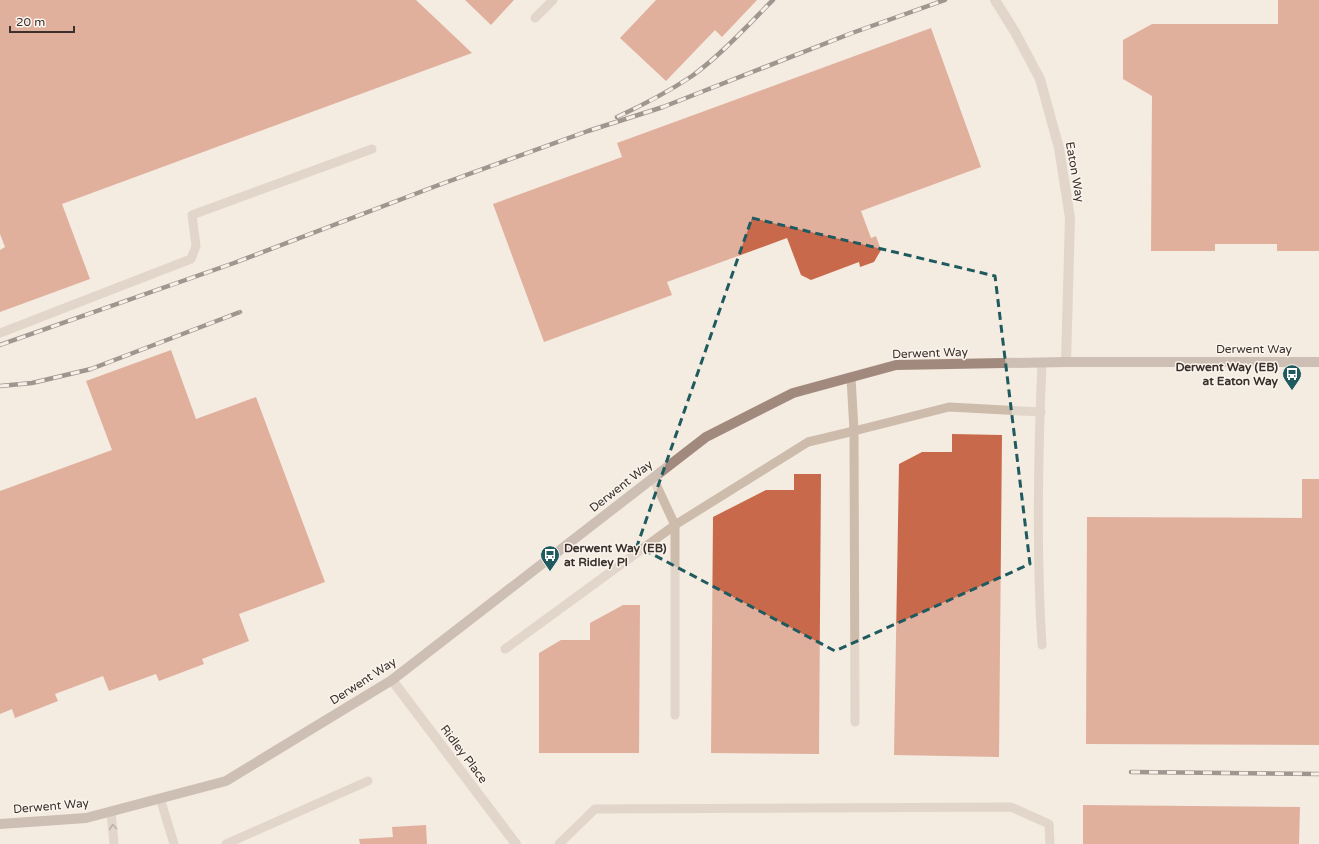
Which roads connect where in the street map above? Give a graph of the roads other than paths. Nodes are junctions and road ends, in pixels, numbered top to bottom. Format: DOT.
graph roads {
  1 [pos="553,0"];
  2 [pos="995,0"];
  3 [pos="535,18"];
  4 [pos="372,149"];
  5 [pos="0,333"];
  6 [pos="1066,362"];
  7 [pos="1319,362"];
  8 [pos="1042,363"];
  9 [pos="851,377"];
  10 [pos="1041,412"];
  11 [pos="854,431"];
  12 [pos="653,478"];
  13 [pos="675,525"];
  14 [pos="1042,645"];
  15 [pos="505,649"];
  16 [pos="392,680"];
  17 [pos="675,715"];
  18 [pos="855,722"];
  19 [pos="368,781"];
  20 [pos="160,798"];
  21 [pos="111,811"];
  22 [pos="0,824"];
  23 [pos="114,844"];
  24 [pos="174,844"];
  25 [pos="226,844"];
  26 [pos="516,844"];
  27 [pos="559,844"];
  28 [pos="1050,844"];
  1 -- 3 [label="lane"];
  2 -- 6 [label="street, Eaton Way"];
  4 -- 5 [label="lane"];
  6 -- 7 [label="street, Derwent Way"];
  6 -- 8 [label="street, Derwent Way"];
  8 -- 9 [label="street, Derwent Way"];
  8 -- 10 [label="lane"];
  9 -- 11 [label="lane"];
  9 -- 12 [label="street, Derwent Way"];
  10 -- 11 [label="lane"];
  10 -- 14 [label="lane"];
  11 -- 13 [label="lane"];
  11 -- 18 [label="lane"];
  12 -- 13 [label="lane"];
  12 -- 16 [label="street, Derwent Way"];
  13 -- 15 [label="lane"];
  13 -- 17 [label="lane"];
  16 -- 20 [label="street, Derwent Way"];
  16 -- 26 [label="street, Ridley Place"];
  19 -- 25 [label="lane"];
  20 -- 21 [label="street, Derwent Way"];
  20 -- 24 [label="lane"];
  21 -- 22 [label="street, Derwent Way"];
  23 -- 21 [label="lane, one-way"];
  27 -- 28 [label="lane"];
}
